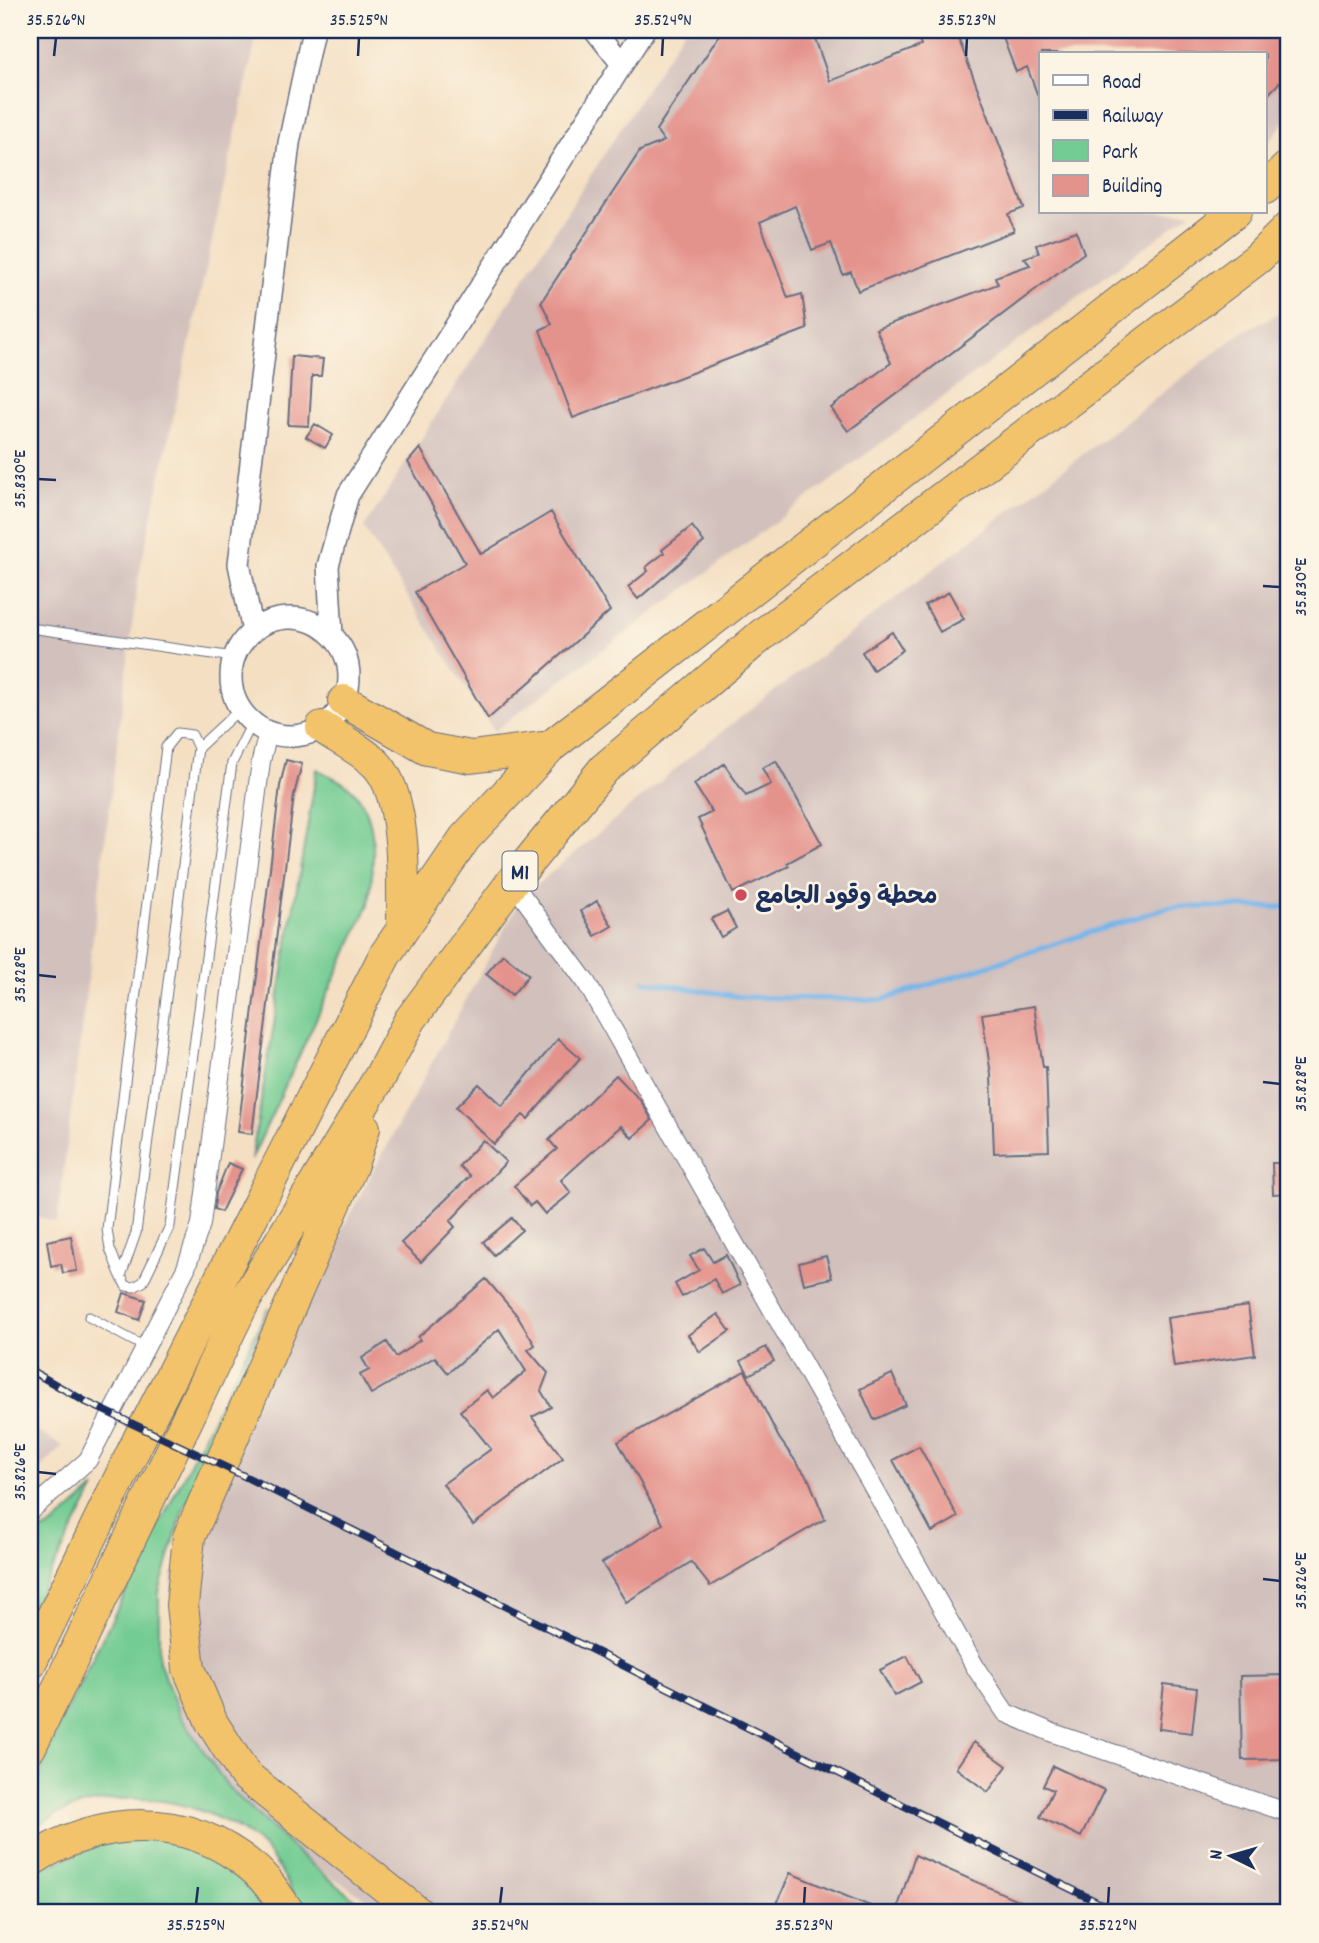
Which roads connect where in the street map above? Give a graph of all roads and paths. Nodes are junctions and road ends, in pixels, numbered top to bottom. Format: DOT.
graph roads {
  1 [pos="313,30"];
  2 [pos="595,30"];
  3 [pos="643,30"];
  4 [pos="622,64"];
  5 [pos="1289,166"];
  6 [pos="1266,187"];
  7 [pos="1232,214"];
  8 [pos="1289,227"];
  9 [pos="30,628"];
  10 [pos="253,631"];
  11 [pos="332,635"];
  12 [pos="234,657"];
  13 [pos="344,701"];
  14 [pos="253,721"];
  15 [pos="322,727"];
  16 [pos="550,747"];
  17 [pos="198,748"];
  18 [pos="512,882"];
  19 [pos="403,928"];
  20 [pos="381,1075"];
  21 [pos="121,1276"];
  22 [pos="89,1317"];
  23 [pos="145,1348"];
  24 [pos="30,1511"];
  25 [pos="30,1663"];
  26 [pos="30,1747"];
  27 [pos="1289,1812"];
  28 [pos="30,1861"];
  29 [pos="289,1913"];
  30 [pos="418,1913"];
  1 -- 10 [label="street"];
  2 -- 4 [label="street"];
  3 -- 4 [label="street"];
  4 -- 11 [label="street"];
  5 -- 6 [label="highway"];
  7 -- 16 [label="highway"];
  8 -- 18 [label="highway, M1"];
  9 -- 12 [label="lane"];
  10 -- 11 [label="street"];
  10 -- 12 [label="street"];
  11 -- 13 [label="street"];
  12 -- 14 [label="street"];
  13 -- 15 [label="street"];
  13 -- 16 [label="highway"];
  14 -- 15 [label="street"];
  14 -- 17 [label="lane"];
  14 -- 21 [label="lane"];
  14 -- 23 [label="street"];
  15 -- 19 [label="highway"];
  16 -- 19 [label="highway"];
  17 -- 21 [label="lane"];
  17 -- 21 [label="lane"];
  18 -- 20 [label="highway, M1"];
  18 -- 27 [label="street"];
  19 -- 25 [label="highway"];
  20 -- 26 [label="highway, M1"];
  20 -- 30 [label="highway"];
  22 -- 23 [label="lane"];
  23 -- 24 [label="street"];
  28 -- 29 [label="highway"];
}
